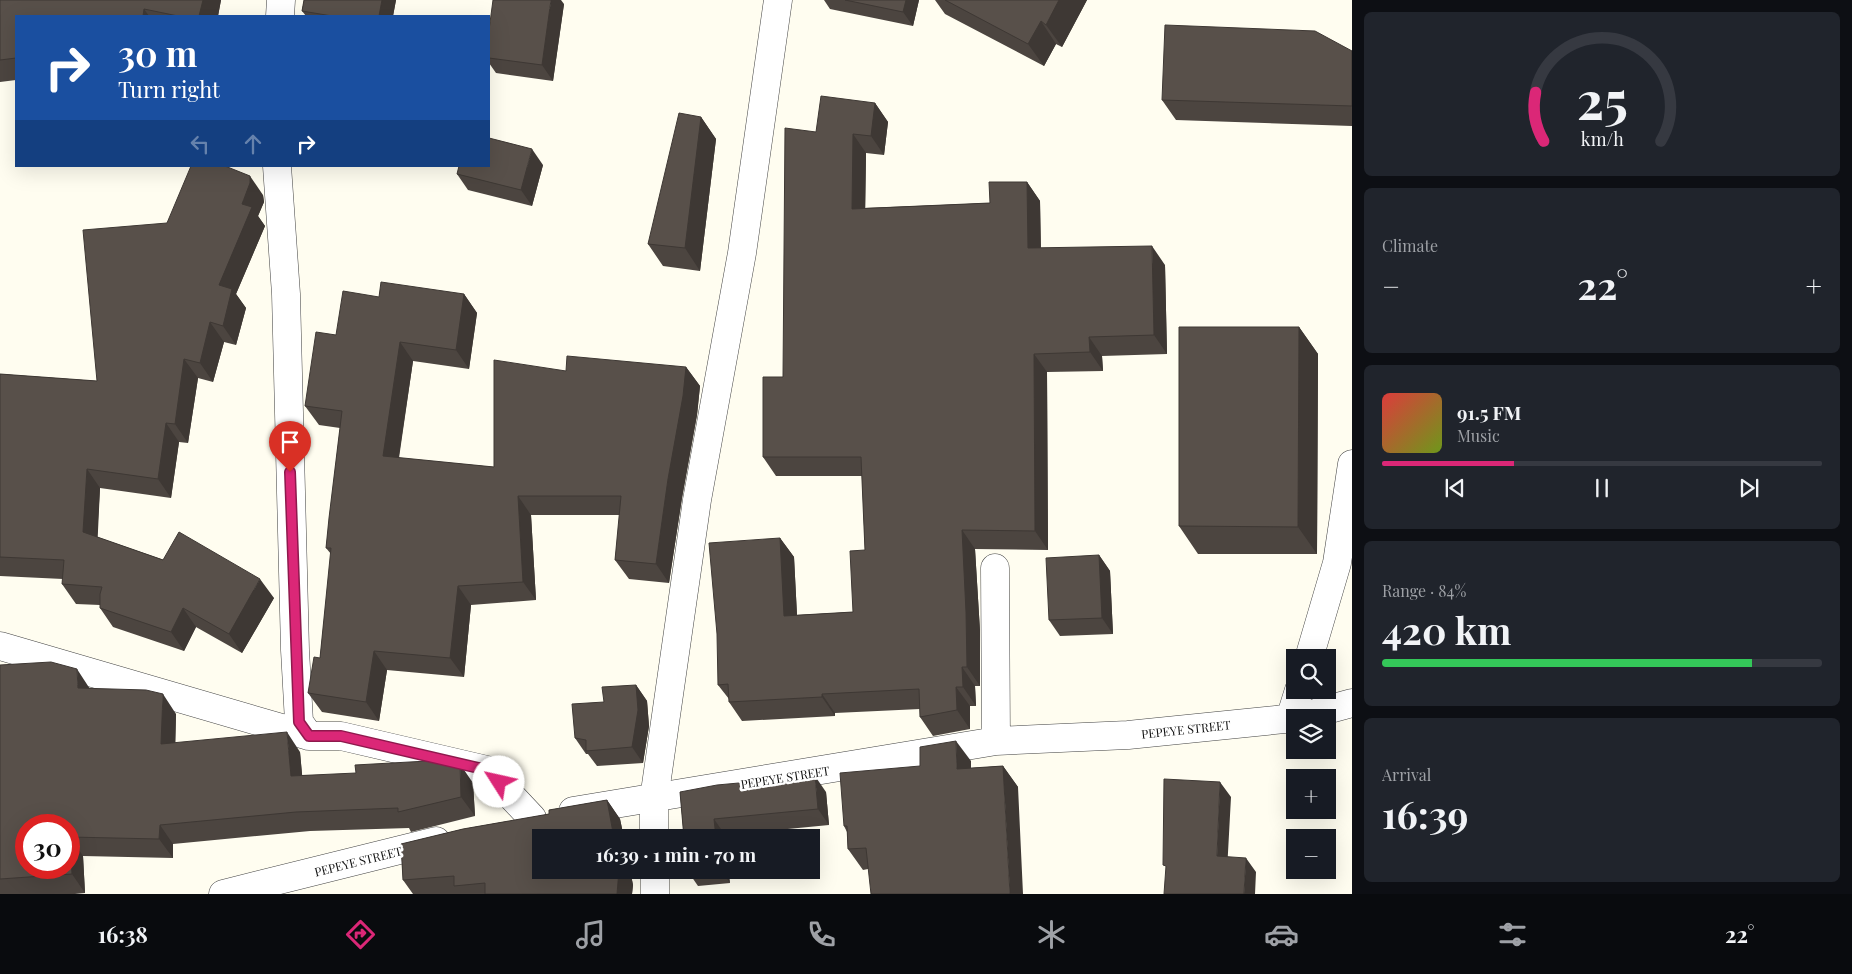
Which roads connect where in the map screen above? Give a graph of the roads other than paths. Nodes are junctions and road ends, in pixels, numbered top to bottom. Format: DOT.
graph roads {
  1 [pos="281,0"];
  2 [pos="778,0"];
  3 [pos="280,15"];
  4 [pos="277,167"];
  5 [pos="1352,464"];
  6 [pos="995,568"];
  7 [pos="0,646"];
  8 [pos="1312,649"];
  9 [pos="1352,704"];
  10 [pos="1331,709"];
  11 [pos="1286,719"];
  12 [pos="309,736"];
  13 [pos="996,741"];
  14 [pos="654,798"];
  15 [pos="532,818"];
  16 [pos="503,825"];
  17 [pos="654,829"];
  18 [pos="465,834"];
  19 [pos="655,879"];
  20 [pos="223,894"];
  21 [pos="655,894"];
  1 -- 3 [label="street"];
  2 -- 14 [label="street"];
  4 -- 12 [label="street"];
  5 -- 8 [label="street"];
  6 -- 13 [label="street"];
  7 -- 12 [label="street"];
  9 -- 10 [label="street, PEPEYE STREET"];
  11 -- 13 [label="street, PEPEYE STREET"];
  12 -- 15 [label="street"];
  13 -- 14 [label="street, PEPEYE STREET"];
  14 -- 15 [label="street, PEPEYE STREET"];
  14 -- 17 [label="street"];
  15 -- 16 [label="street, PEPEYE STREET"];
  18 -- 20 [label="street, PEPEYE STREET"];
  19 -- 21 [label="street"];
}
